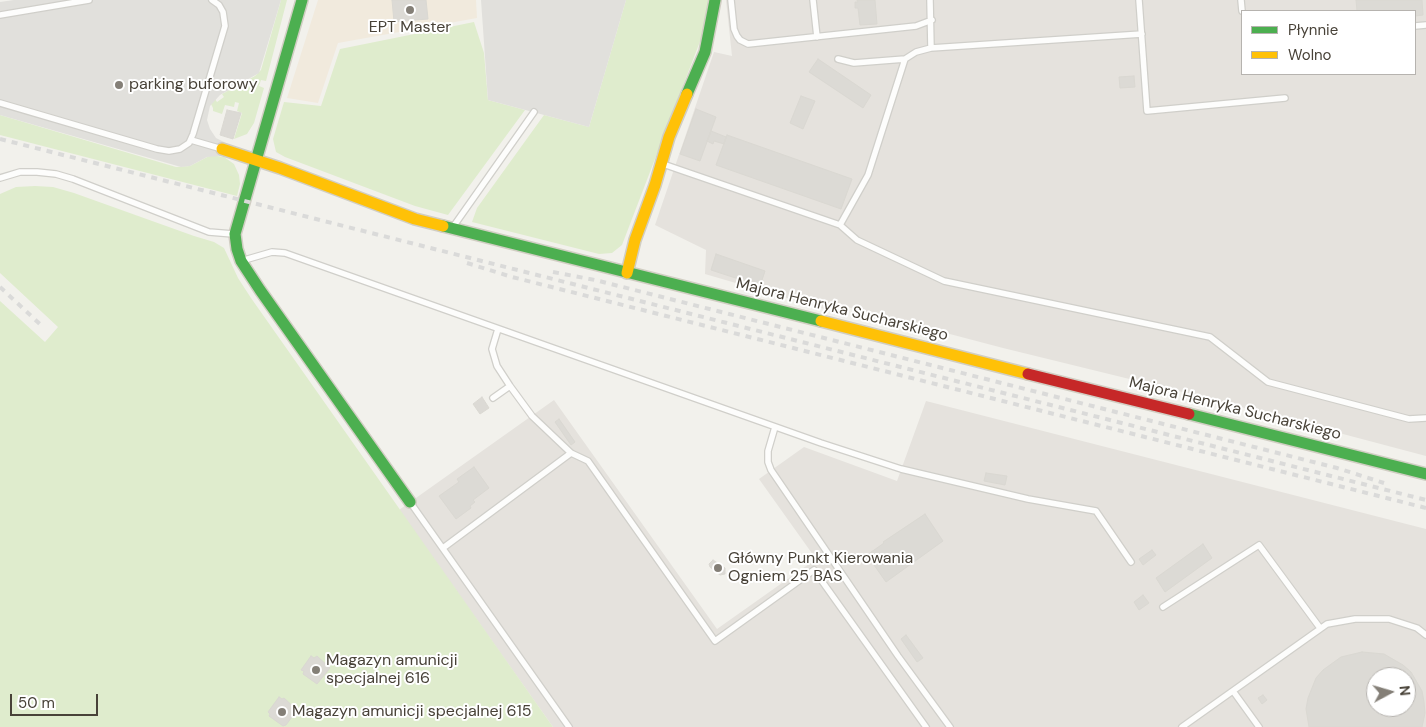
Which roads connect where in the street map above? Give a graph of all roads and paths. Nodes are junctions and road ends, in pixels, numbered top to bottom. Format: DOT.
graph roads {
  1 [pos="90,0"];
  2 [pos="212,0"];
  3 [pos="302,0"];
  4 [pos="715,0"];
  5 [pos="731,0"];
  6 [pos="813,0"];
  7 [pos="930,0"];
  8 [pos="1139,0"];
  9 [pos="0,15"];
  10 [pos="932,20"];
  11 [pos="1142,34"];
  12 [pos="817,37"];
  13 [pos="931,48"];
  14 [pos="838,58"];
  15 [pos="905,59"];
  16 [pos="1285,98"];
  17 [pos="0,103"];
  18 [pos="534,112"];
  19 [pos="191,140"];
  20 [pos="222,149"];
  21 [pos="256,159"];
  22 [pos="661,163"];
  23 [pos="0,178"];
  24 [pos="840,226"];
  25 [pos="452,228"];
  26 [pos="235,234"];
  27 [pos="241,261"];
  28 [pos="627,273"];
  29 [pos="498,329"];
  30 [pos="510,386"];
  31 [pos="493,398"];
  32 [pos="1426,418"];
  33 [pos="775,427"];
  34 [pos="571,453"];
  35 [pos="1426,474"];
  36 [pos="410,502"];
  37 [pos="442,548"];
  38 [pos="1131,562"];
  39 [pos="1163,607"];
  40 [pos="1320,628"];
  41 [pos="1426,635"];
  42 [pos="1233,690"];
  43 [pos="569,727"];
  44 [pos="926,727"];
  45 [pos="950,727"];
  46 [pos="1182,727"];
  47 [pos="1259,727"];
  1 -- 9 [label="lane"];
  2 -- 19 [label="lane"];
  3 -- 21 [label="street"];
  4 -- 22 [label="street"];
  5 -- 12 [label="lane"];
  6 -- 12 [label="lane"];
  7 -- 10 [label="lane"];
  8 -- 11 [label="lane"];
  10 -- 12 [label="lane"];
  10 -- 13 [label="lane"];
  11 -- 13 [label="lane"];
  11 -- 16 [label="lane"];
  13 -- 15 [label="lane"];
  14 -- 15 [label="lane"];
  15 -- 24 [label="lane"];
  17 -- 19 [label="lane"];
  18 -- 25 [label="lane"];
  19 -- 20 [label="lane"];
  20 -- 21 [label="street, Majora Henryka Sucharskiego"];
  21 -- 25 [label="street, Majora Henryka Sucharskiego"];
  21 -- 26 [label="street"];
  22 -- 24 [label="lane"];
  22 -- 28 [label="street"];
  23 -- 26 [label="lane"];
  24 -- 32 [label="lane"];
  25 -- 28 [label="street, Majora Henryka Sucharskiego"];
  26 -- 27 [label="street"];
  27 -- 29 [label="lane"];
  27 -- 36 [label="street"];
  28 -- 35 [label="street, Majora Henryka Sucharskiego"];
  29 -- 30 [label="lane"];
  29 -- 33 [label="lane"];
  30 -- 31 [label="lane"];
  30 -- 34 [label="lane"];
  33 -- 38 [label="lane"];
  33 -- 45 [label="lane"];
  34 -- 37 [label="lane"];
  34 -- 44 [label="lane"];
  36 -- 37 [label="lane"];
  37 -- 43 [label="lane"];
  39 -- 40 [label="lane"];
  40 -- 41 [label="lane"];
  40 -- 42 [label="lane"];
  42 -- 46 [label="lane"];
  42 -- 47 [label="lane"];
}
